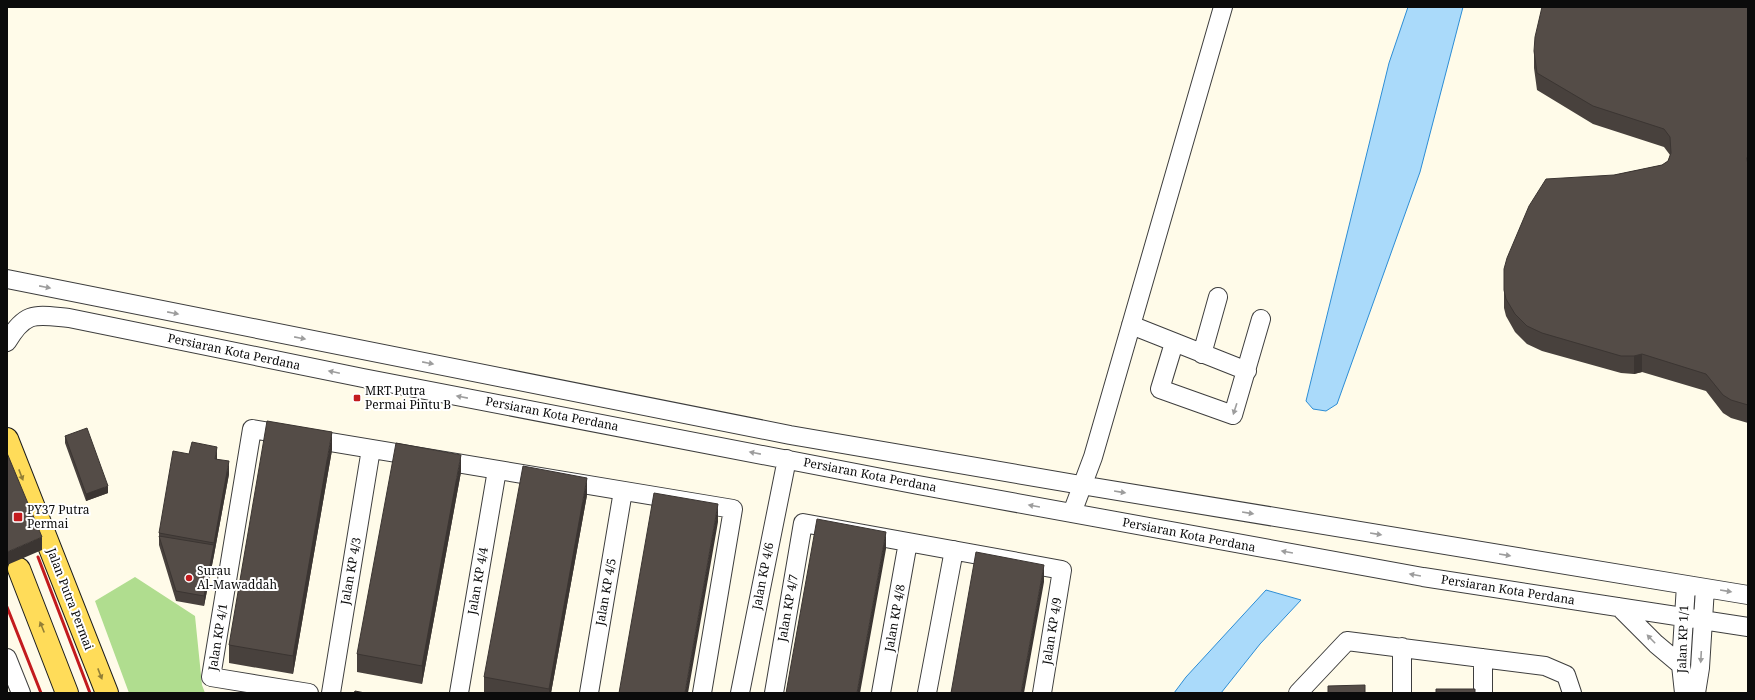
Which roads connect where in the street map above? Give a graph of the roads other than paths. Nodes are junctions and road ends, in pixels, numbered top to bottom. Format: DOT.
graph roads {
  1 [pos="1223,7"];
  2 [pos="7,280"];
  3 [pos="1218,297"];
  4 [pos="1261,319"];
  5 [pos="1131,325"];
  6 [pos="7,342"];
  7 [pos="1174,343"];
  8 [pos="1202,354"];
  9 [pos="1247,371"];
  10 [pos="7,439"];
  11 [pos="372,449"];
  12 [pos="786,459"];
  13 [pos="497,470"];
  14 [pos="1081,485"];
  15 [pos="623,491"];
  16 [pos="1072,512"];
  17 [pos="908,542"];
  18 [pos="954,550"];
  19 [pos="19,569"];
  20 [pos="1686,585"];
  21 [pos="1705,588"];
  22 [pos="1748,595"];
  23 [pos="1619,606"];
  24 [pos="1683,617"];
  25 [pos="1703,620"];
  26 [pos="1748,627"];
  27 [pos="1402,648"];
  28 [pos="7,658"];
  29 [pos="1483,658"];
  30 [pos="1681,665"];
  31 [pos="1306,689"];
  32 [pos="1572,692"];
  33 [pos="21,693"];
  34 [pos="67,693"];
  35 [pos="107,693"];
  36 [pos="309,693"];
  37 [pos="331,693"];
  38 [pos="459,693"];
  39 [pos="589,693"];
  40 [pos="702,693"];
  41 [pos="740,693"];
  42 [pos="774,693"];
  43 [pos="881,693"];
  44 [pos="927,693"];
  45 [pos="1042,693"];
  46 [pos="1402,693"];
  47 [pos="1484,693"];
  48 [pos="1684,693"];
  49 [pos="1696,693"];
  1 -- 5 [label="street"];
  2 -- 14 [label="street, Persiaran Kota Perdana, one-way"];
  3 -- 8 [label="street"];
  4 -- 9 [label="street"];
  5 -- 7 [label="street"];
  5 -- 14 [label="street"];
  12 -- 6 [label="street, Persiaran Kota Perdana, one-way"];
  7 -- 8 [label="street"];
  9 -- 7 [label="street, one-way"];
  8 -- 9 [label="street"];
  10 -- 35 [label="main road, Jalan Putra Permai, one-way"];
  11 -- 13 [label="street"];
  11 -- 36 [label="street, Jalan KP 4/1"];
  11 -- 37 [label="street, Jalan KP 4/3"];
  16 -- 12 [label="street, Persiaran Kota Perdana, one-way"];
  12 -- 41 [label="street, Jalan KP 4/6"];
  13 -- 15 [label="street"];
  13 -- 38 [label="street, Jalan KP 4/4"];
  14 -- 16 [label="street"];
  14 -- 20 [label="street, Persiaran Kota Perdana, one-way"];
  15 -- 39 [label="street, Jalan KP 4/5"];
  15 -- 40 [label="street"];
  23 -- 16 [label="street, Persiaran Kota Perdana, one-way"];
  17 -- 18 [label="street"];
  17 -- 42 [label="street, Jalan KP 4/7"];
  17 -- 43 [label="street, Jalan KP 4/8"];
  18 -- 44 [label="street"];
  18 -- 45 [label="street, Jalan KP 4/9"];
  34 -- 19 [label="main road, one-way"];
  20 -- 21 [label="street, Persiaran Kota Perdana"];
  20 -- 24 [label="street, Jalan KP 1/1"];
  21 -- 22 [label="street, Persiaran Kota Perdana, one-way"];
  21 -- 25 [label="street, Jalan KP 1/1"];
  23 -- 24 [label="street, Persiaran Kota Perdana"];
  30 -- 23 [label="street, one-way"];
  24 -- 25 [label="street, Persiaran Kota Perdana"];
  24 -- 30 [label="street, Jalan KP 1/1"];
  25 -- 26 [label="street, Persiaran Kota Perdana"];
  25 -- 49 [label="street, Jalan KP 1/1, one-way"];
  27 -- 29 [label="street"];
  27 -- 31 [label="street"];
  27 -- 46 [label="street"];
  28 -- 33 [label="street"];
  29 -- 32 [label="street"];
  29 -- 47 [label="street"];
  30 -- 48 [label="street, Jalan KP 1/1"];
}
